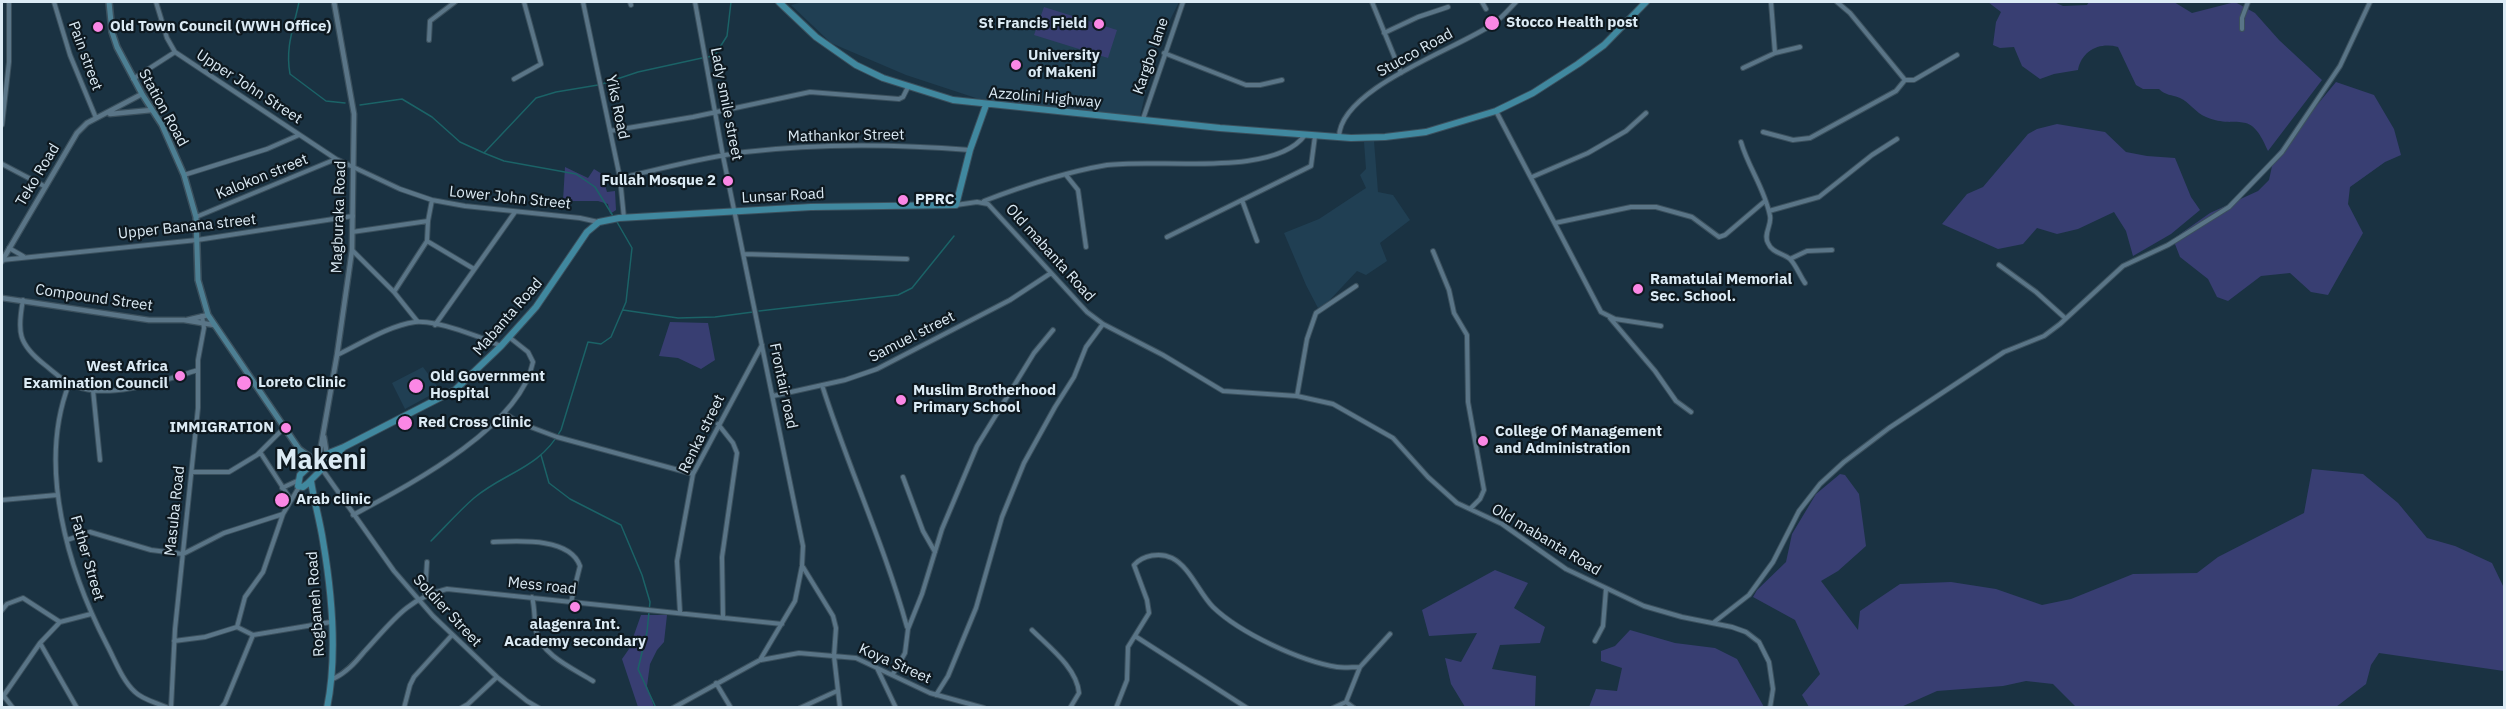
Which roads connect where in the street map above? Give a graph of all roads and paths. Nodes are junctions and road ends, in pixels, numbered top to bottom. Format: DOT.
graph roads {
  1 [pos="9,2"];
  2 [pos="54,2"];
  3 [pos="109,2"];
  4 [pos="156,2"];
  5 [pos="334,2"];
  6 [pos="455,2"];
  7 [pos="524,2"];
  8 [pos="583,2"];
  9 [pos="695,2"];
  10 [pos="779,2"];
  11 [pos="1183,2"];
  12 [pos="1371,2"];
  13 [pos="1482,2"];
  14 [pos="1516,2"];
  15 [pos="1647,2"];
  16 [pos="1771,2"];
  17 [pos="1837,2"];
  18 [pos="2248,2"];
  19 [pos="2370,2"];
  20 [pos="1448,8"];
  21 [pos="1486,9"];
  22 [pos="2242,29"];
  23 [pos="1384,33"];
  24 [pos="429,40"];
  25 [pos="1800,47"];
  26 [pos="175,52"];
  27 [pos="1164,53"];
  28 [pos="1775,53"];
  29 [pos="1957,55"];
  30 [pos="1743,68"];
  31 [pos="1401,72"];
  32 [pos="133,79"];
  33 [pos="514,79"];
  34 [pos="1282,80"];
  35 [pos="1905,80"];
  36 [pos="908,87"];
  37 [pos="142,94"];
  38 [pos="986,105"];
  39 [pos="152,110"];
  40 [pos="715,111"];
  41 [pos="1496,111"];
  42 [pos="1646,113"];
  43 [pos="107,114"];
  44 [pos="96,118"];
  45 [pos="1143,119"];
  46 [pos="2,125"];
  47 [pos="610,131"];
  48 [pos="1763,132"];
  49 [pos="299,135"];
  50 [pos="1305,135"];
  51 [pos="1315,136"];
  52 [pos="1338,137"];
  53 [pos="1897,139"];
  54 [pos="1741,142"];
  55 [pos="970,150"];
  56 [pos="723,156"];
  57 [pos="336,159"];
  58 [pos="2,164"];
  59 [pos="353,166"];
  60 [pos="184,175"];
  61 [pos="1066,175"];
  62 [pos="1532,177"];
  63 [pos="620,178"];
  64 [pos="44,186"];
  65 [pos="432,200"];
  66 [pos="1242,200"];
  67 [pos="1765,201"];
  68 [pos="983,202"];
  69 [pos="956,205"];
  70 [pos="735,211"];
  71 [pos="1769,211"];
  72 [pos="515,212"];
  73 [pos="352,216"];
  74 [pos="196,217"];
  75 [pos="622,218"];
  76 [pos="428,221"];
  77 [pos="599,222"];
  78 [pos="1555,223"];
  79 [pos="352,232"];
  80 [pos="1167,237"];
  81 [pos="197,240"];
  82 [pos="427,241"];
  83 [pos="1257,241"];
  84 [pos="1086,247"];
  85 [pos="9,248"];
  86 [pos="352,250"];
  87 [pos="1832,250"];
  88 [pos="1433,251"];
  89 [pos="744,254"];
  90 [pos="24,256"];
  91 [pos="1790,259"];
  92 [pos="2,260"];
  93 [pos="907,260"];
  94 [pos="1999,265"];
  95 [pos="474,269"];
  96 [pos="1051,273"];
  97 [pos="1805,283"];
  98 [pos="1356,286"];
  99 [pos="394,292"];
  100 [pos="2,298"];
  101 [pos="22,300"];
  102 [pos="205,316"];
  103 [pos="1609,318"];
  104 [pos="2065,318"];
  105 [pos="184,320"];
  106 [pos="418,322"];
  107 [pos="203,324"];
  108 [pos="1102,324"];
  109 [pos="214,325"];
  110 [pos="435,325"];
  111 [pos="1660,326"];
  112 [pos="1053,330"];
  113 [pos="509,337"];
  114 [pos="762,344"];
  115 [pos="501,346"];
  116 [pos="338,355"];
  117 [pos="198,370"];
  118 [pos="69,384"];
  119 [pos="822,385"];
  120 [pos="93,390"];
  121 [pos="772,396"];
  122 [pos="1297,396"];
  123 [pos="1691,412"];
  124 [pos="504,413"];
  125 [pos="718,424"];
  126 [pos="285,426"];
  127 [pos="323,434"];
  128 [pos="344,447"];
  129 [pos="299,449"];
  130 [pos="260,452"];
  131 [pos="327,453"];
  132 [pos="316,458"];
  133 [pos="100,460"];
  134 [pos="328,462"];
  135 [pos="322,469"];
  136 [pos="304,470"];
  137 [pos="192,472"];
  138 [pos="693,474"];
  139 [pos="328,476"];
  140 [pos="903,477"];
  141 [pos="311,481"];
  142 [pos="299,485"];
  143 [pos="282,488"];
  144 [pos="57,495"];
  145 [pos="2,500"];
  146 [pos="291,500"];
  147 [pos="314,500"];
  148 [pos="1470,509"];
  149 [pos="283,514"];
  150 [pos="353,515"];
  151 [pos="67,540"];
  152 [pos="494,542"];
  153 [pos="935,552"];
  154 [pos="183,554"];
  155 [pos="428,561"];
  156 [pos="802,566"];
  157 [pos="1606,589"];
  158 [pos="424,595"];
  159 [pos="532,597"];
  160 [pos="417,599"];
  161 [pos="571,602"];
  162 [pos="2,610"];
  163 [pos="680,612"];
  164 [pos="91,614"];
  165 [pos="723,618"];
  166 [pos="60,622"];
  167 [pos="331,622"];
  168 [pos="782,624"];
  169 [pos="1713,624"];
  170 [pos="237,627"];
  171 [pos="908,629"];
  172 [pos="1032,630"];
  173 [pos="253,634"];
  174 [pos="1390,634"];
  175 [pos="452,635"];
  176 [pos="1135,636"];
  177 [pos="174,641"];
  178 [pos="1595,641"];
  179 [pos="40,643"];
  180 [pos="834,656"];
  181 [pos="760,660"];
  182 [pos="877,667"];
  183 [pos="1360,667"];
  184 [pos="893,674"];
  185 [pos="497,677"];
  186 [pos="333,679"];
  187 [pos="593,681"];
  188 [pos="716,683"];
  189 [pos="837,691"];
  190 [pos="936,695"];
  191 [pos="2,696"];
  192 [pos="1346,702"];
  193 [pos="221,707"];
  194 [pos="13,708"];
  195 [pos="77,708"];
  196 [pos="170,708"];
  197 [pos="327,708"];
  198 [pos="404,708"];
  199 [pos="461,708"];
  200 [pos="539,708"];
  201 [pos="673,708"];
  202 [pos="731,708"];
  203 [pos="800,708"];
  204 [pos="840,708"];
  205 [pos="896,708"];
  206 [pos="984,708"];
  207 [pos="1070,708"];
  208 [pos="1116,708"];
  209 [pos="1247,708"];
  210 [pos="1333,708"];
  211 [pos="1354,708"];
  212 [pos="1770,708"];
  1 -- 46 [label="street"];
  2 -- 44 [label="street, Pain street"];
  3 -- 32 [label="main road, Station Road"];
  4 -- 26 [label="street"];
  5 -- 59 [label="street, Magburaka Road"];
  6 -- 24 [label="street"];
  7 -- 33 [label="street"];
  8 -- 47 [label="street, Yiks Road"];
  9 -- 40 [label="street, Lady smile street"];
  10 -- 36 [label="main road, Azzolini Highway"];
  11 -- 27 [label="street, Kargbo lane"];
  12 -- 23 [label="street"];
  13 -- 21 [label="street"];
  14 -- 31 [label="street, Stucco Road"];
  15 -- 41 [label="main road, Azzolini Highway"];
  16 -- 28 [label="street"];
  17 -- 35 [label="street"];
  18 -- 22 [label="street"];
  19 -- 104 [label="street"];
  20 -- 23 [label="street"];
  23 -- 31 [label="street"];
  25 -- 28 [label="street"];
  26 -- 32 [label="street, Upper John Street"];
  26 -- 49 [label="street, Upper John Street"];
  27 -- 34 [label="street"];
  27 -- 45 [label="street, Kargbo lane"];
  28 -- 30 [label="street"];
  29 -- 35 [label="street"];
  31 -- 52 [label="street, Stucco Road"];
  32 -- 37 [label="main road, Station Road"];
  35 -- 48 [label="street"];
  36 -- 38 [label="main road, Azzolini Highway"];
  36 -- 40 [label="street"];
  37 -- 39 [label="main road, Station Road"];
  37 -- 43 [label="street, Teko Road"];
  38 -- 45 [label="main road, Azzolini Highway"];
  38 -- 55 [label="main road"];
  39 -- 43 [label="street, Teko Road"];
  39 -- 60 [label="main road, Station Road"];
  40 -- 47 [label="street"];
  40 -- 56 [label="street, Lady smile street"];
  41 -- 52 [label="main road, Azzolini Highway"];
  41 -- 62 [label="street"];
  42 -- 62 [label="street"];
  43 -- 44 [label="street, Teko Road"];
  44 -- 64 [label="street, Teko Road"];
  45 -- 50 [label="main road, Azzolini Highway"];
  47 -- 63 [label="street, Yiks Road"];
  49 -- 57 [label="street, Upper John Street"];
  49 -- 60 [label="street"];
  50 -- 51 [label="main road, Azzolini Highway"];
  50 -- 61 [label="street"];
  51 -- 52 [label="main road, Azzolini Highway"];
  51 -- 66 [label="street"];
  53 -- 71 [label="street"];
  54 -- 67 [label="street"];
  55 -- 56 [label="street, Mathankor Street"];
  55 -- 69 [label="main road"];
  56 -- 63 [label="street"];
  56 -- 70 [label="street, Lady smile street"];
  57 -- 59 [label="street, Upper John Street"];
  57 -- 74 [label="street, Kalokon street"];
  58 -- 64 [label="street"];
  59 -- 65 [label="street, Lower John Street"];
  59 -- 73 [label="street, Magburaka Road"];
  60 -- 74 [label="main road, Station Road"];
  61 -- 68 [label="street"];
  61 -- 84 [label="street"];
  62 -- 78 [label="street"];
  63 -- 75 [label="street, Yiks Road"];
  64 -- 85 [label="street, Teko Road"];
  65 -- 72 [label="street, Lower John Street"];
  65 -- 76 [label="street"];
  66 -- 80 [label="street"];
  66 -- 83 [label="street"];
  67 -- 71 [label="street"];
  67 -- 78 [label="street"];
  68 -- 69 [label="street, Old mabanta Road"];
  68 -- 96 [label="street, Old mabanta Road"];
  69 -- 70 [label="main road, Lunsar Road"];
  70 -- 75 [label="main road, Lunsar Road"];
  70 -- 89 [label="street, Frontair road"];
  71 -- 91 [label="street"];
  72 -- 77 [label="street, Lower John Street"];
  72 -- 95 [label="street"];
  73 -- 79 [label="street, Magburaka Road"];
  73 -- 81 [label="street, Upper Banana street"];
  74 -- 81 [label="main road, Station Road"];
  75 -- 77 [label="main road, Lunsar Road"];
  76 -- 79 [label="street"];
  76 -- 82 [label="street"];
  77 -- 113 [label="main road, Mabanta Road"];
  78 -- 103 [label="street"];
  79 -- 86 [label="street, Magburaka Road"];
  81 -- 90 [label="street, Upper Banana street"];
  81 -- 102 [label="main road, Station Road"];
  82 -- 95 [label="street"];
  82 -- 99 [label="street"];
  85 -- 90 [label="street"];
  85 -- 92 [label="street, Teko Road"];
  86 -- 99 [label="street"];
  86 -- 116 [label="street, Magburaka Road"];
  87 -- 91 [label="street"];
  88 -- 148 [label="street"];
  89 -- 93 [label="street"];
  89 -- 114 [label="street, Frontair road"];
  90 -- 92 [label="street, Upper Banana street"];
  91 -- 97 [label="street"];
  94 -- 104 [label="street"];
  95 -- 110 [label="street"];
  96 -- 108 [label="street, Old mabanta Road"];
  96 -- 119 [label="street, Samuel street"];
  98 -- 122 [label="street"];
  99 -- 106 [label="street"];
  100 -- 101 [label="street, Compound Street"];
  101 -- 105 [label="street, Compound Street"];
  101 -- 118 [label="street"];
  102 -- 105 [label="street, Compound Street"];
  102 -- 107 [label="street, Masuba Road"];
  102 -- 109 [label="main road, Station Road"];
  103 -- 111 [label="street"];
  103 -- 123 [label="street"];
  104 -- 169 [label="street"];
  105 -- 107 [label="street, Compound Street"];
  106 -- 110 [label="street"];
  106 -- 116 [label="street"];
  107 -- 109 [label="street, Compound Street"];
  107 -- 117 [label="street, Masuba Road"];
  108 -- 122 [label="street, Old mabanta Road"];
  108 -- 190 [label="street"];
  109 -- 126 [label="main road, Station Road"];
  110 -- 115 [label="street"];
  112 -- 153 [label="street"];
  113 -- 115 [label="main road, Mabanta Road"];
  113 -- 124 [label="street"];
  114 -- 121 [label="street, Frontair road"];
  114 -- 125 [label="street, Renka street"];
  115 -- 128 [label="main road, Mabanta Road"];
  116 -- 127 [label="street, Magburaka Road"];
  117 -- 120 [label="street"];
  117 -- 137 [label="street, Masuba Road"];
  118 -- 120 [label="street"];
  118 -- 144 [label="street, Father Street"];
  119 -- 121 [label="street, Samuel street"];
  119 -- 171 [label="street"];
  120 -- 133 [label="street"];
  121 -- 156 [label="street, Frontair road"];
  122 -- 148 [label="street, Old mabanta Road"];
  124 -- 138 [label="street"];
  124 -- 150 [label="street"];
  125 -- 138 [label="street, Renka street"];
  125 -- 165 [label="street"];
  126 -- 129 [label="main road, Station Road"];
  126 -- 130 [label="street"];
  127 -- 131 [label="street, Magburaka Road"];
  127 -- 132 [label="street, Magburaka Road"];
  128 -- 131 [label="main road"];
  128 -- 134 [label="main road"];
  129 -- 132 [label="main road, Station Road"];
  129 -- 136 [label="main road, Station Road"];
  130 -- 137 [label="street"];
  130 -- 143 [label="street"];
  131 -- 132 [label="main road"];
  131 -- 134 [label="street, Magburaka Road"];
  132 -- 136 [label="main road"];
  134 -- 135 [label="main road"];
  134 -- 139 [label="street"];
  135 -- 139 [label="street, Soldier Street"];
  135 -- 141 [label="main road"];
  136 -- 142 [label="main road"];
  137 -- 154 [label="street, Masuba Road"];
  138 -- 163 [label="street, Renka street"];
  139 -- 150 [label="street, Soldier Street"];
  140 -- 153 [label="street"];
  141 -- 142 [label="main road"];
  141 -- 147 [label="main road, Rogbaneh Road"];
  142 -- 143 [label="street"];
  142 -- 146 [label="street"];
  142 -- 147 [label="main road"];
  143 -- 146 [label="street"];
  144 -- 145 [label="street"];
  144 -- 151 [label="street, Father Street"];
  146 -- 149 [label="street"];
  147 -- 167 [label="main road, Rogbaneh Road"];
  148 -- 157 [label="street, Old mabanta Road"];
  149 -- 154 [label="street"];
  149 -- 170 [label="street"];
  150 -- 160 [label="street, Soldier Street"];
  151 -- 154 [label="street"];
  151 -- 164 [label="street, Father Street"];
  152 -- 161 [label="street"];
  153 -- 171 [label="street"];
  154 -- 177 [label="street, Masuba Road"];
  155 -- 158 [label="street"];
  156 -- 168 [label="street"];
  156 -- 180 [label="street"];
  157 -- 169 [label="street, Old mabanta Road"];
  157 -- 178 [label="street"];
  158 -- 159 [label="street, Mess road"];
  158 -- 160 [label="street, Mess road"];
  159 -- 161 [label="street, Mess road"];
  159 -- 187 [label="street"];
  160 -- 175 [label="street, Soldier Street"];
  160 -- 186 [label="street, Mess road"];
  161 -- 163 [label="street, Mess road"];
  162 -- 166 [label="street"];
  163 -- 165 [label="street, Mess road"];
  164 -- 166 [label="street"];
  164 -- 196 [label="street, Father Street"];
  165 -- 168 [label="street, Mess road"];
  166 -- 179 [label="street"];
  167 -- 173 [label="street"];
  167 -- 186 [label="main road, Rogbaneh Road"];
  168 -- 181 [label="street"];
  169 -- 212 [label="street, Old mabanta Road"];
  170 -- 173 [label="street"];
  170 -- 177 [label="street"];
  171 -- 184 [label="street"];
  172 -- 207 [label="street"];
  173 -- 193 [label="street"];
  174 -- 183 [label="street"];
  175 -- 185 [label="street, Soldier Street"];
  175 -- 198 [label="street"];
  176 -- 183 [label="street"];
  176 -- 208 [label="street"];
  176 -- 209 [label="street"];
  177 -- 196 [label="street, Masuba Road"];
  179 -- 191 [label="street"];
  179 -- 195 [label="street"];
  180 -- 181 [label="street, Koya Street"];
  180 -- 182 [label="street, Koya Street"];
  180 -- 189 [label="street"];
  181 -- 188 [label="street"];
  182 -- 184 [label="street, Koya Street"];
  182 -- 205 [label="street"];
  183 -- 192 [label="street"];
  184 -- 190 [label="street, Koya Street"];
  185 -- 199 [label="street"];
  185 -- 200 [label="street, Soldier Street"];
  186 -- 197 [label="main road, Rogbaneh Road"];
  188 -- 201 [label="street"];
  188 -- 202 [label="street"];
  189 -- 203 [label="street"];
  189 -- 204 [label="street"];
  190 -- 206 [label="street, Koya Street"];
  191 -- 194 [label="street"];
  192 -- 210 [label="street"];
  192 -- 211 [label="street"];
}
